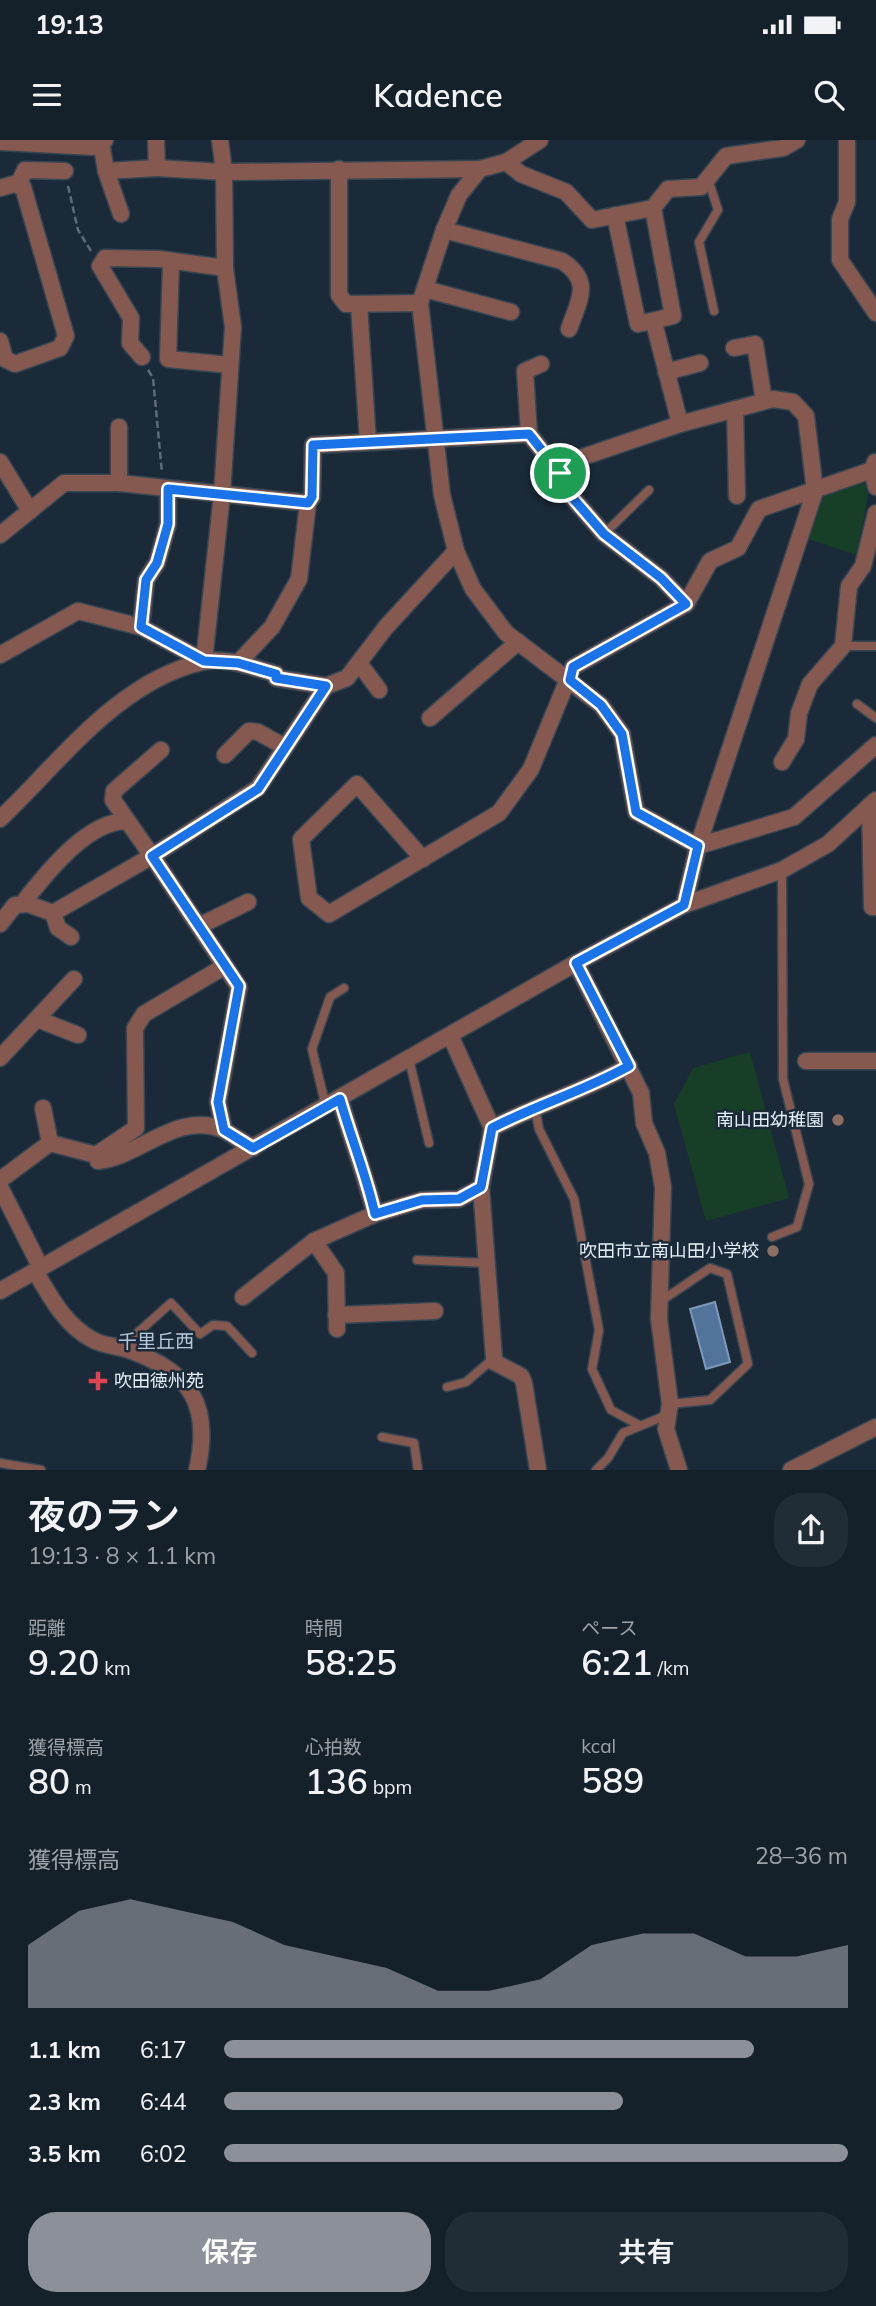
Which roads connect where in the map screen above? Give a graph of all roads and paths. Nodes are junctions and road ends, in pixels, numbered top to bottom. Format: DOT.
graph roads {
  1 [pos="156,140"];
  2 [pos="220,140"];
  3 [pos="540,140"];
  4 [pos="797,140"];
  5 [pos="847,140"];
  6 [pos="103,141"];
  7 [pos="0,142"];
  8 [pos="747,147"];
  9 [pos="506,162"];
  10 [pos="157,168"];
  11 [pos="340,169"];
  12 [pos="480,169"];
  13 [pos="65,171"];
  14 [pos="106,171"];
  15 [pos="224,172"];
  16 [pos="708,179"];
  17 [pos="18,185"];
  18 [pos="0,188"];
  19 [pos="653,208"];
  20 [pos="121,214"];
  21 [pos="615,215"];
  22 [pos="444,230"];
  23 [pos="171,262"];
  24 [pos="100,266"];
  25 [pos="225,268"];
  26 [pos="423,296"];
  27 [pos="359,305"];
  28 [pos="714,311"];
  29 [pos="511,313"];
  30 [pos="876,313"];
  31 [pos="654,323"];
  32 [pos="569,330"];
  33 [pos="0,341"];
  34 [pos="734,348"];
  35 [pos="142,357"];
  36 [pos="700,363"];
  37 [pos="541,364"];
  38 [pos="230,365"];
  39 [pos="666,372"];
  40 [pos="764,401"];
  41 [pos="735,409"];
  42 [pos="680,424"];
  43 [pos="119,427"];
  44 [pos="529,434"];
  45 [pos="434,438"];
  46 [pos="368,442"];
  47 [pos="0,462"];
  48 [pos="874,465"];
  49 [pos="560,473"];
  50 [pos="118,483"];
  51 [pos="876,487"];
  52 [pos="168,489"];
  53 [pos="649,490"];
  54 [pos="815,491"];
  55 [pos="222,494"];
  56 [pos="737,496"];
  57 [pos="308,503"];
  58 [pos="30,511"];
  59 [pos="876,513"];
  60 [pos="604,534"];
  61 [pos="0,535"];
  62 [pos="456,551"];
  63 [pos="686,604"];
  64 [pos="141,627"];
  65 [pos="517,642"];
  66 [pos="843,646"];
  67 [pos="876,646"];
  68 [pos="0,655"];
  69 [pos="204,661"];
  70 [pos="238,663"];
  71 [pos="359,663"];
  72 [pos="570,680"];
  73 [pos="326,686"];
  74 [pos="379,690"];
  75 [pos="857,704"];
  76 [pos="430,718"];
  77 [pos="876,718"];
  78 [pos="876,745"];
  79 [pos="285,747"];
  80 [pos="225,755"];
  81 [pos="782,762"];
  82 [pos="161,775"];
  83 [pos="873,803"];
  84 [pos="0,819"];
  85 [pos="127,821"];
  86 [pos="698,846"];
  87 [pos="152,856"];
  88 [pos="423,859"];
  89 [pos="782,870"];
  90 [pos="248,902"];
  91 [pos="28,904"];
  92 [pos="684,905"];
  93 [pos="876,907"];
  94 [pos="53,913"];
  95 [pos="0,924"];
  96 [pos="199,926"];
  97 [pos="71,937"];
  98 [pos="576,963"];
  99 [pos="225,966"];
  100 [pos="74,986"];
  101 [pos="344,988"];
  102 [pos="37,1019"];
  103 [pos="78,1035"];
  104 [pos="450,1035"];
  105 [pos="0,1058"];
  106 [pos="409,1059"];
  107 [pos="806,1061"];
  108 [pos="876,1061"];
  109 [pos="629,1066"];
  110 [pos="340,1099"];
  111 [pos="326,1107"];
  112 [pos="43,1108"];
  113 [pos="535,1108"];
  114 [pos="492,1128"];
  115 [pos="224,1130"];
  116 [pos="50,1143"];
  117 [pos="429,1143"];
  118 [pos="253,1148"];
  119 [pos="96,1155"];
  120 [pos="0,1180"];
  121 [pos="0,1187"];
  122 [pos="481,1187"];
  123 [pos="375,1214"];
  124 [pos="772,1237"];
  125 [pos="314,1241"];
  126 [pos="417,1260"];
  127 [pos="487,1263"];
  128 [pos="38,1269"];
  129 [pos="0,1291"];
  130 [pos="243,1297"];
  131 [pos="661,1301"];
  132 [pos="435,1311"];
  133 [pos="129,1350"];
  134 [pos="252,1353"];
  135 [pos="494,1358"];
  136 [pos="447,1387"];
  137 [pos="668,1410"];
  138 [pos="639,1425"];
  139 [pos="876,1427"];
  140 [pos="382,1437"];
  141 [pos="0,1464"];
  142 [pos="40,1469"];
  143 [pos="197,1469"];
  144 [pos="418,1469"];
  145 [pos="538,1469"];
  146 [pos="596,1469"];
  147 [pos="679,1469"];
  148 [pos="791,1469"];
  1 -- 10 [label="street"];
  2 -- 15 [label="street"];
  3 -- 9 [label="street"];
  4 -- 8 [label="street"];
  5 -- 30 [label="street"];
  6 -- 7 [label="street"];
  6 -- 14 [label="street"];
  8 -- 16 [label="street"];
  9 -- 12 [label="street"];
  9 -- 21 [label="street"];
  10 -- 14 [label="street"];
  10 -- 15 [label="street"];
  11 -- 12 [label="street"];
  11 -- 15 [label="street"];
  11 -- 27 [label="street"];
  12 -- 22 [label="street"];
  13 -- 17 [label="street"];
  13 -- 24 [label="path"];
  14 -- 20 [label="street"];
  15 -- 25 [label="street"];
  16 -- 19 [label="street"];
  16 -- 28 [label="lane"];
  17 -- 18 [label="street"];
  17 -- 33 [label="street"];
  19 -- 21 [label="street"];
  19 -- 31 [label="street"];
  21 -- 31 [label="street"];
  22 -- 26 [label="street"];
  22 -- 32 [label="street"];
  23 -- 24 [label="street"];
  23 -- 25 [label="street"];
  23 -- 38 [label="street"];
  24 -- 35 [label="street"];
  25 -- 38 [label="street"];
  26 -- 27 [label="street"];
  26 -- 29 [label="street"];
  26 -- 45 [label="street"];
  27 -- 46 [label="street"];
  31 -- 39 [label="street"];
  34 -- 40 [label="street"];
  35 -- 52 [label="path"];
  36 -- 39 [label="street"];
  37 -- 44 [label="street"];
  38 -- 55 [label="street"];
  39 -- 42 [label="street"];
  40 -- 41 [label="street"];
  40 -- 54 [label="street"];
  41 -- 42 [label="street"];
  41 -- 56 [label="street"];
  42 -- 49 [label="street"];
  43 -- 50 [label="street"];
  44 -- 45 [label="street"];
  44 -- 49 [label="street"];
  45 -- 46 [label="street"];
  45 -- 62 [label="street"];
  46 -- 57 [label="street"];
  47 -- 58 [label="street"];
  48 -- 51 [label="street"];
  48 -- 54 [label="street"];
  49 -- 60 [label="street"];
  50 -- 52 [label="street"];
  50 -- 58 [label="street"];
  52 -- 55 [label="street"];
  52 -- 64 [label="street"];
  53 -- 60 [label="lane"];
  54 -- 63 [label="street"];
  54 -- 86 [label="street"];
  55 -- 57 [label="street"];
  55 -- 69 [label="street"];
  57 -- 70 [label="street"];
  58 -- 61 [label="street"];
  59 -- 66 [label="street"];
  60 -- 63 [label="street"];
  62 -- 65 [label="street"];
  62 -- 71 [label="street"];
  63 -- 72 [label="street"];
  64 -- 68 [label="street"];
  64 -- 69 [label="street"];
  65 -- 72 [label="street"];
  65 -- 76 [label="street"];
  66 -- 67 [label="lane"];
  66 -- 81 [label="street"];
  69 -- 70 [label="street"];
  69 -- 84 [label="street"];
  70 -- 73 [label="street"];
  71 -- 73 [label="street"];
  71 -- 74 [label="street"];
  72 -- 86 [label="street"];
  72 -- 88 [label="street"];
  73 -- 79 [label="street"];
  75 -- 77 [label="lane"];
  78 -- 86 [label="street"];
  79 -- 80 [label="street"];
  79 -- 87 [label="street"];
  82 -- 85 [label="street"];
  83 -- 89 [label="street"];
  83 -- 93 [label="street"];
  85 -- 87 [label="street"];
  85 -- 91 [label="street"];
  86 -- 92 [label="street"];
  87 -- 94 [label="street"];
  87 -- 96 [label="street"];
  88 -- 88 [label="street"];
  89 -- 92 [label="street"];
  89 -- 124 [label="lane"];
  90 -- 96 [label="street"];
  91 -- 94 [label="street"];
  91 -- 95 [label="street"];
  92 -- 98 [label="street"];
  94 -- 97 [label="street"];
  96 -- 99 [label="street"];
  98 -- 104 [label="street"];
  98 -- 109 [label="street"];
  99 -- 115 [label="street"];
  99 -- 119 [label="street"];
  100 -- 102 [label="street"];
  101 -- 111 [label="lane"];
  102 -- 103 [label="street"];
  102 -- 105 [label="street"];
  104 -- 106 [label="street"];
  104 -- 114 [label="street"];
  106 -- 110 [label="street"];
  106 -- 117 [label="lane"];
  107 -- 108 [label="street"];
  109 -- 113 [label="street"];
  109 -- 131 [label="street"];
  110 -- 111 [label="street"];
  110 -- 123 [label="street"];
  111 -- 118 [label="street"];
  112 -- 116 [label="street"];
  113 -- 114 [label="street"];
  113 -- 138 [label="lane"];
  114 -- 122 [label="street"];
  115 -- 118 [label="street"];
  115 -- 119 [label="street"];
  116 -- 119 [label="street"];
  116 -- 120 [label="street"];
  118 -- 128 [label="street"];
  121 -- 128 [label="street"];
  122 -- 123 [label="street"];
  122 -- 127 [label="street"];
  123 -- 125 [label="street"];
  125 -- 130 [label="street"];
  125 -- 132 [label="street"];
  126 -- 127 [label="lane"];
  127 -- 135 [label="street"];
  128 -- 129 [label="street"];
  128 -- 133 [label="street"];
  131 -- 137 [label="street"];
  131 -- 137 [label="lane"];
  133 -- 134 [label="lane"];
  133 -- 143 [label="street"];
  135 -- 136 [label="lane"];
  135 -- 145 [label="street"];
  137 -- 138 [label="lane"];
  137 -- 147 [label="street"];
  138 -- 146 [label="lane"];
  139 -- 148 [label="street"];
  140 -- 144 [label="lane"];
  141 -- 142 [label="lane"];
}
